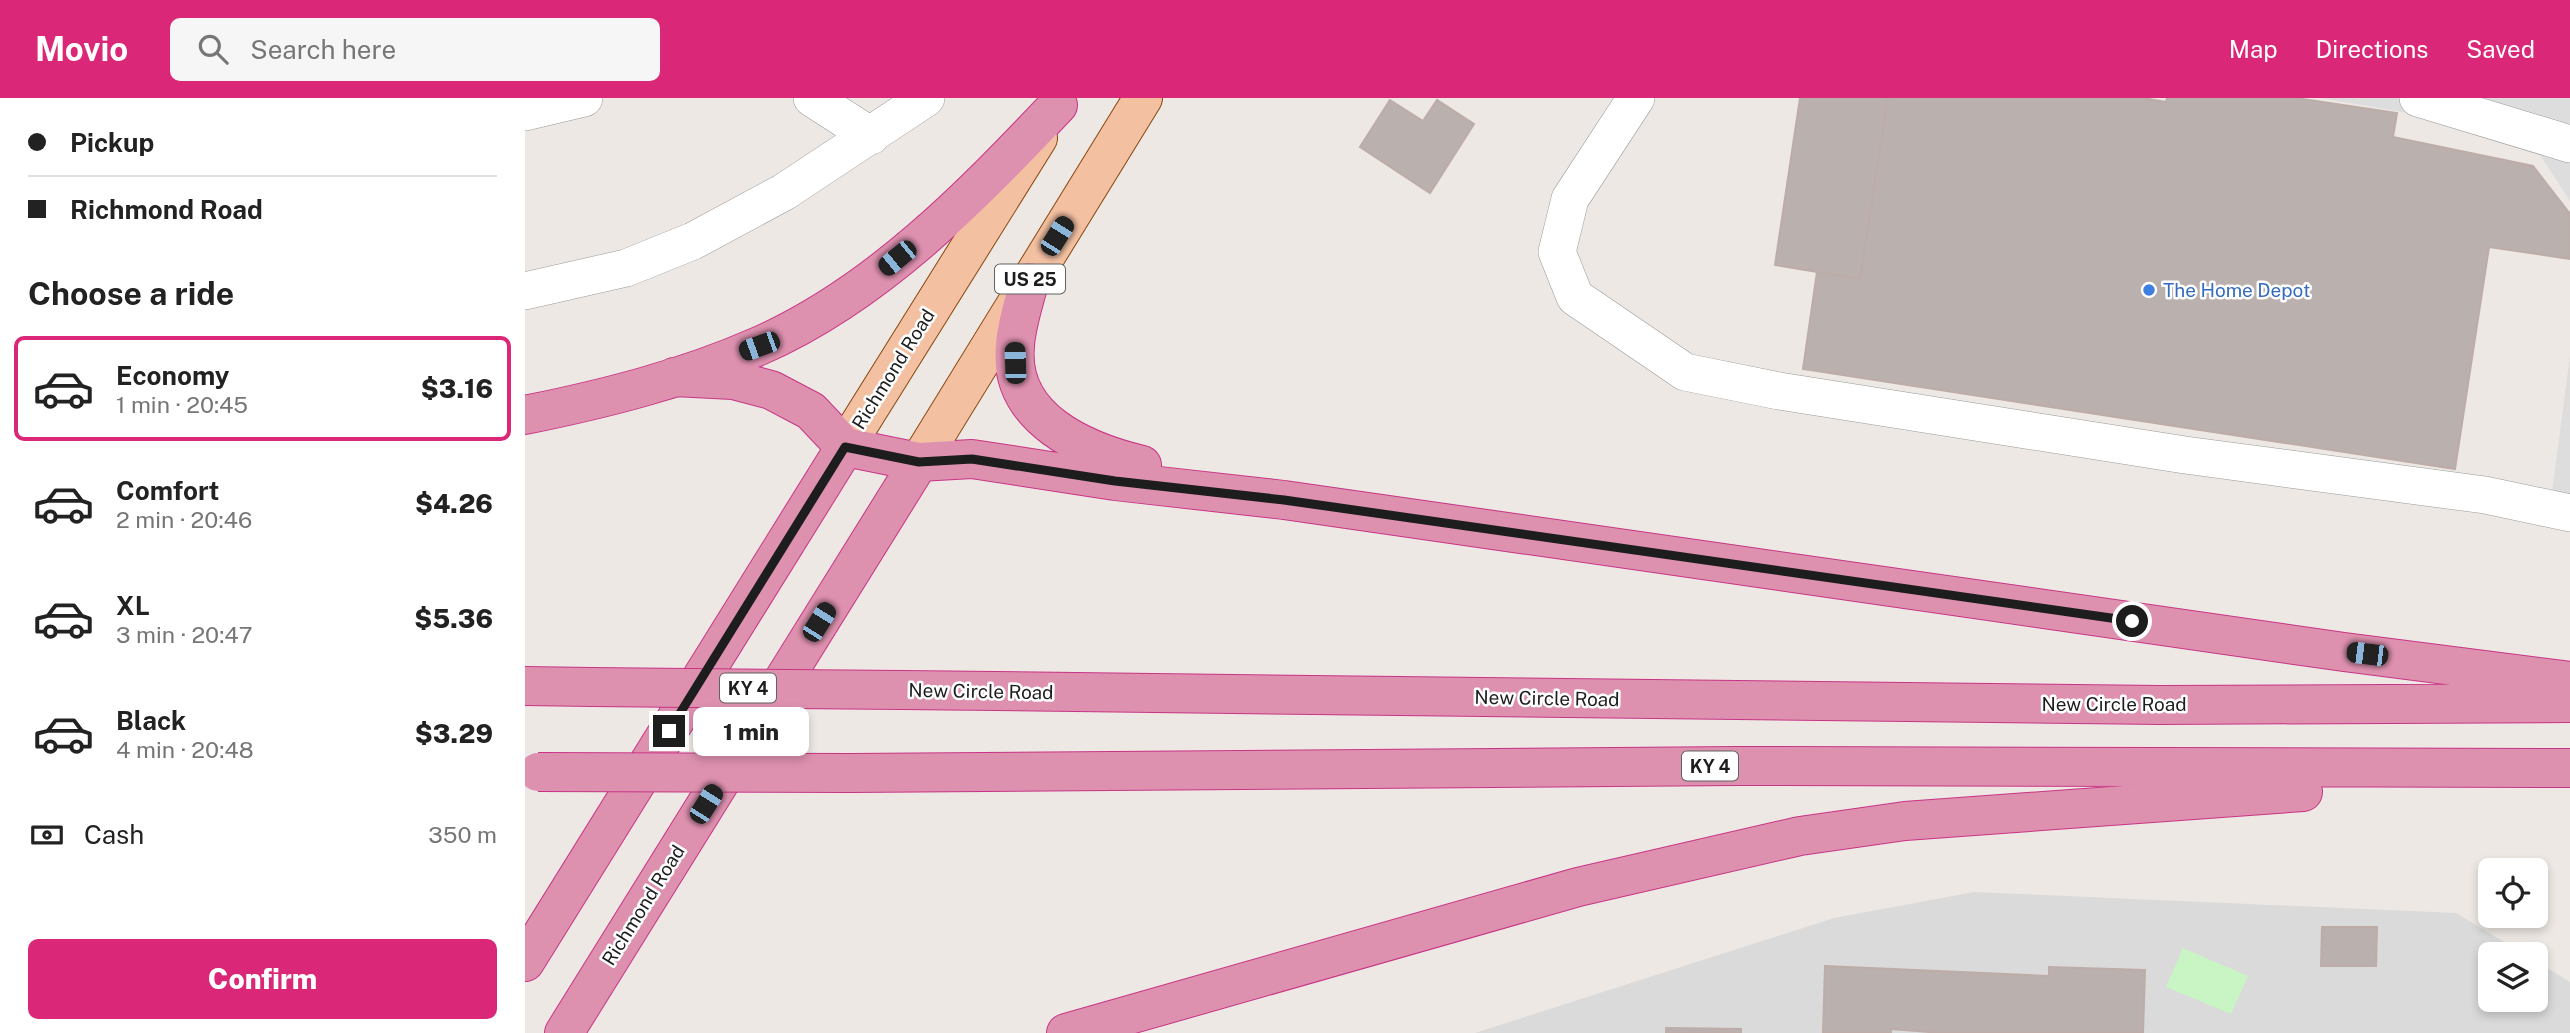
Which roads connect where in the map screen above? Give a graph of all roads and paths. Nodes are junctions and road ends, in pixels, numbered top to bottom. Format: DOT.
graph roads {
  1 [pos="584,98"];
  2 [pos="812,98"];
  3 [pos="926,98"];
  4 [pos="1143,98"];
  5 [pos="1636,98"];
  6 [pos="2418,98"];
  7 [pos="1061,102"];
  8 [pos="525,112"];
  9 [pos="870,136"];
  10 [pos="2570,145"];
  11 [pos="1028,282"];
  12 [pos="525,291"];
  13 [pos="674,377"];
  14 [pos="525,415"];
  15 [pos="845,447"];
  16 [pos="919,462"];
  17 [pos="1284,500"];
  18 [pos="2570,513"];
  19 [pos="2570,681"];
  20 [pos="525,686"];
  21 [pos="2570,703"];
  22 [pos="2570,768"];
  23 [pos="531,772"];
  24 [pos="2570,779"];
  25 [pos="525,962"];
  26 [pos="564,1033"];
  27 [pos="1066,1033"];
  1 -- 8 [label="lane"];
  2 -- 9 [label="lane"];
  3 -- 9 [label="lane"];
  4 -- 11 [label="main road, Richmond Road / US 25"];
  5 -- 18 [label="lane"];
  6 -- 10 [label="lane"];
  7 -- 13 [label="highway"];
  7 -- 15 [label="main road, Richmond Road"];
  9 -- 12 [label="lane"];
  11 -- 16 [label="main road, Richmond Road / US 25"];
  11 -- 17 [label="highway"];
  13 -- 14 [label="highway"];
  13 -- 15 [label="highway"];
  15 -- 16 [label="highway"];
  15 -- 25 [label="highway, Richmond Road"];
  16 -- 17 [label="highway"];
  16 -- 26 [label="highway, Richmond Road / US 25"];
  17 -- 19 [label="highway"];
  20 -- 21 [label="highway, New Circle Road / KY 4, bridge"];
  22 -- 23 [label="highway, KY 4, bridge"];
  24 -- 27 [label="highway"];
}
